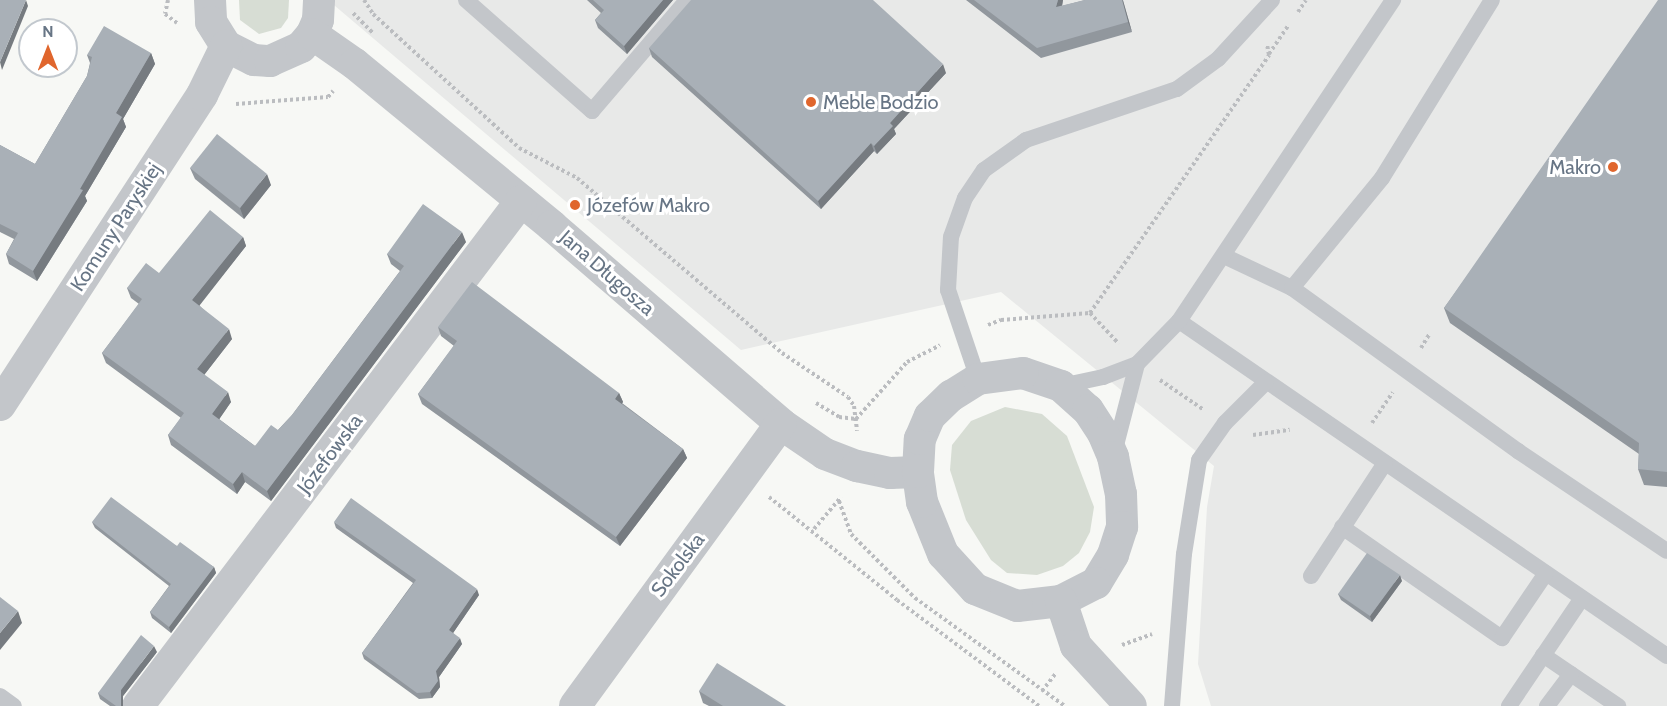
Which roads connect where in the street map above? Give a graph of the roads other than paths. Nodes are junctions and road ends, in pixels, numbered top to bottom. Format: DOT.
graph roads {
  1 [pos="210,0"];
  2 [pos="319,0"];
  3 [pos="466,0"];
  4 [pos="687,0"];
  5 [pos="1393,0"];
  6 [pos="1492,0"];
  7 [pos="1267,7"];
  8 [pos="312,34"];
  9 [pos="226,46"];
  10 [pos="521,201"];
  11 [pos="1224,256"];
  12 [pos="1292,288"];
  13 [pos="1179,321"];
  14 [pos="1137,364"];
  15 [pos="978,379"];
  16 [pos="1266,382"];
  17 [pos="1061,386"];
  18 [pos="0,405"];
  19 [pos="781,424"];
  20 [pos="1113,457"];
  21 [pos="1385,463"];
  22 [pos="918,472"];
  23 [pos="1342,527"];
  24 [pos="1667,551"];
  25 [pos="1546,573"];
  26 [pos="1311,576"];
  27 [pos="1582,598"];
  28 [pos="1061,601"];
  29 [pos="1543,655"];
  30 [pos="1667,656"];
  31 [pos="1571,674"];
  32 [pos="0,696"];
  33 [pos="14,706"];
  34 [pos="138,706"];
  35 [pos="575,706"];
  36 [pos="1131,706"];
  37 [pos="1172,706"];
  38 [pos="1509,706"];
  39 [pos="1547,706"];
  40 [pos="1618,706"];
  1 -- 9 [label="street"];
  2 -- 8 [label="street"];
  3 -- 4 [label="lane"];
  5 -- 11 [label="lane"];
  6 -- 12 [label="lane"];
  7 -- 15 [label="lane"];
  8 -- 9 [label="street"];
  8 -- 10 [label="street, Jana Długosza"];
  9 -- 18 [label="street, Komuny Paryskiej"];
  10 -- 19 [label="street, Jana Długosza"];
  10 -- 34 [label="street, Józefowska"];
  11 -- 12 [label="lane"];
  11 -- 13 [label="lane"];
  12 -- 24 [label="lane"];
  13 -- 14 [label="lane"];
  13 -- 16 [label="lane"];
  14 -- 17 [label="lane"];
  14 -- 20 [label="lane"];
  15 -- 17 [label="street"];
  15 -- 22 [label="street"];
  16 -- 21 [label="lane"];
  16 -- 37 [label="lane"];
  17 -- 20 [label="street"];
  19 -- 22 [label="street, Jana Długosza"];
  19 -- 35 [label="street, Sokolska"];
  20 -- 28 [label="street"];
  21 -- 23 [label="lane"];
  21 -- 25 [label="lane"];
  22 -- 28 [label="street"];
  23 -- 25 [label="lane"];
  23 -- 26 [label="lane"];
  25 -- 27 [label="lane"];
  27 -- 29 [label="lane"];
  27 -- 30 [label="lane"];
  28 -- 36 [label="street"];
  29 -- 31 [label="lane"];
  29 -- 38 [label="lane"];
  31 -- 39 [label="lane"];
  31 -- 40 [label="lane"];
  32 -- 33 [label="lane"];
}
